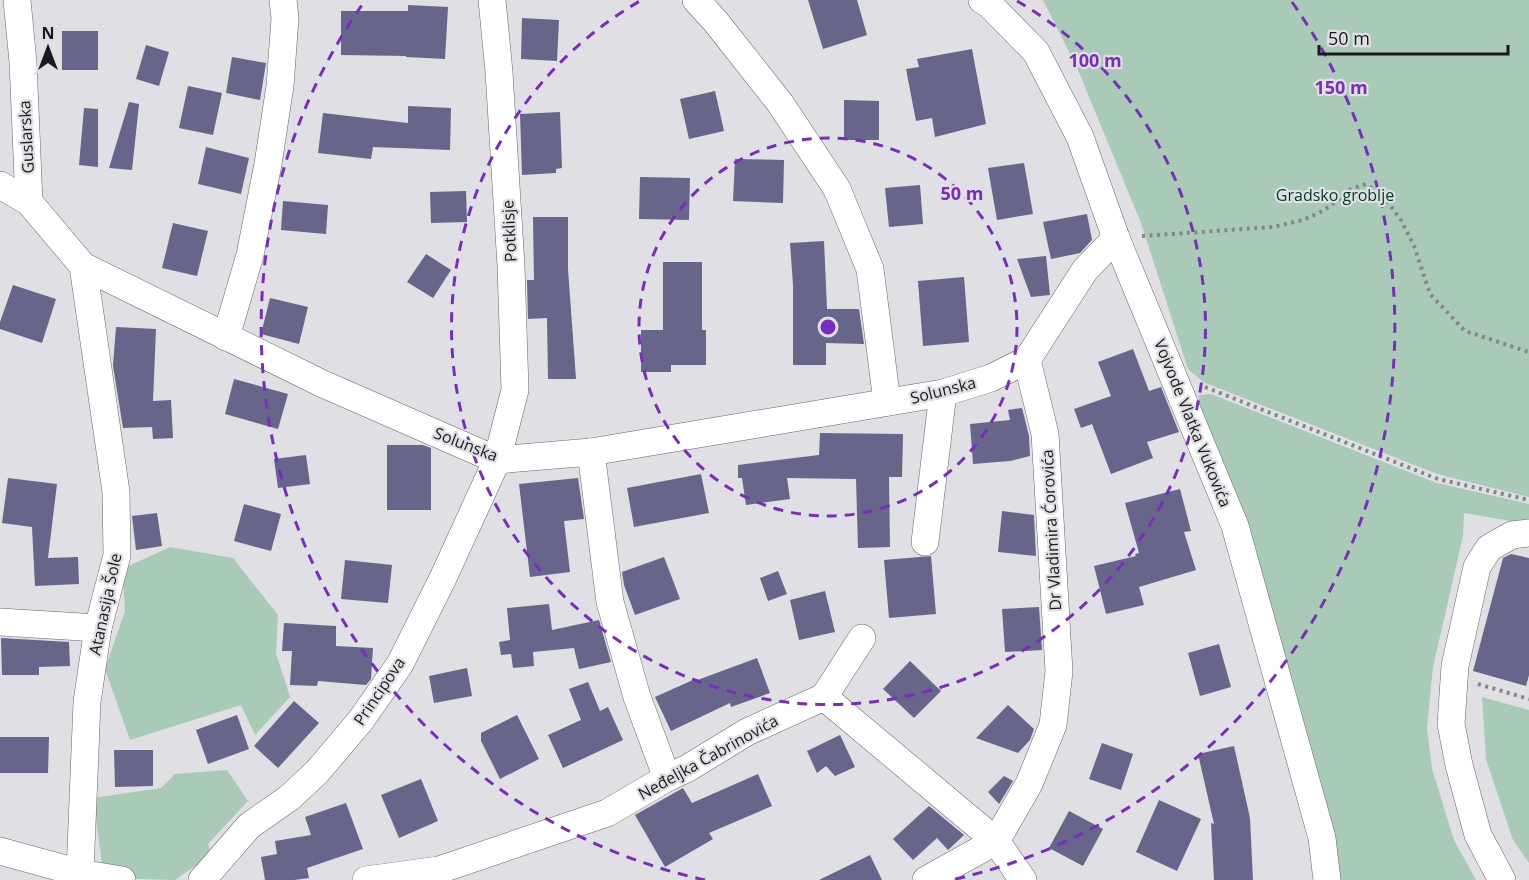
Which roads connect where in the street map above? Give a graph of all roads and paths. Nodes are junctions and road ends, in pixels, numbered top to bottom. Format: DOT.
graph roads {
  1 [pos="16,0"];
  2 [pos="283,0"];
  3 [pos="492,0"];
  4 [pos="696,0"];
  5 [pos="988,2"];
  6 [pos="0,185"];
  7 [pos="29,202"];
  8 [pos="1116,238"];
  9 [pos="83,266"];
  10 [pos="226,337"];
  11 [pos="1529,352"];
  12 [pos="1027,360"];
  13 [pos="1172,374"];
  14 [pos="943,393"];
  15 [pos="886,402"];
  16 [pos="591,452"];
  17 [pos="497,460"];
  18 [pos="1529,500"];
  19 [pos="1529,533"];
  20 [pos="925,542"];
  21 [pos="0,622"];
  22 [pos="98,628"];
  23 [pos="862,638"];
  24 [pos="1454,677"];
  25 [pos="824,697"];
  26 [pos="1529,699"];
  27 [pos="666,778"];
  28 [pos="996,841"];
  29 [pos="0,851"];
  30 [pos="80,873"];
  31 [pos="122,880"];
  32 [pos="202,880"];
  33 [pos="366,880"];
  34 [pos="926,880"];
  35 [pos="1023,880"];
  36 [pos="1327,880"];
  37 [pos="1502,880"];
  1 -- 7 [label="street, Guslarska"];
  2 -- 10 [label="street"];
  3 -- 17 [label="street, Potklisje"];
  4 -- 15 [label="street"];
  5 -- 8 [label="street, Vojvode Vlatka Vukovića"];
  6 -- 7 [label="street, Solunska"];
  7 -- 9 [label="street, Solunska"];
  8 -- 11 [label="path"];
  8 -- 12 [label="street"];
  8 -- 13 [label="street, Vojvode Vlatka Vukovića"];
  9 -- 10 [label="street, Solunska"];
  9 -- 22 [label="street, Atanasija Šole"];
  10 -- 17 [label="street, Solunska"];
  12 -- 14 [label="street, Solunska"];
  12 -- 28 [label="street, Dr Vladimira Ćorovića"];
  13 -- 18 [label="path"];
  13 -- 36 [label="street, Vojvode Vlatka Vukovića"];
  14 -- 15 [label="street, Solunska"];
  14 -- 20 [label="street"];
  15 -- 16 [label="street, Solunska"];
  16 -- 17 [label="street, Solunska"];
  16 -- 27 [label="street"];
  17 -- 32 [label="street, Principova"];
  19 -- 24 [label="street"];
  21 -- 22 [label="street"];
  22 -- 30 [label="street, Atanasija Šole"];
  23 -- 25 [label="street"];
  24 -- 26 [label="path"];
  24 -- 37 [label="street"];
  25 -- 27 [label="street, Neđeljka Čabrinovića"];
  25 -- 28 [label="street"];
  27 -- 33 [label="street, Neđeljka Čabrinovića"];
  28 -- 34 [label="street"];
  28 -- 35 [label="street"];
  29 -- 30 [label="street"];
  30 -- 31 [label="street"];
}
